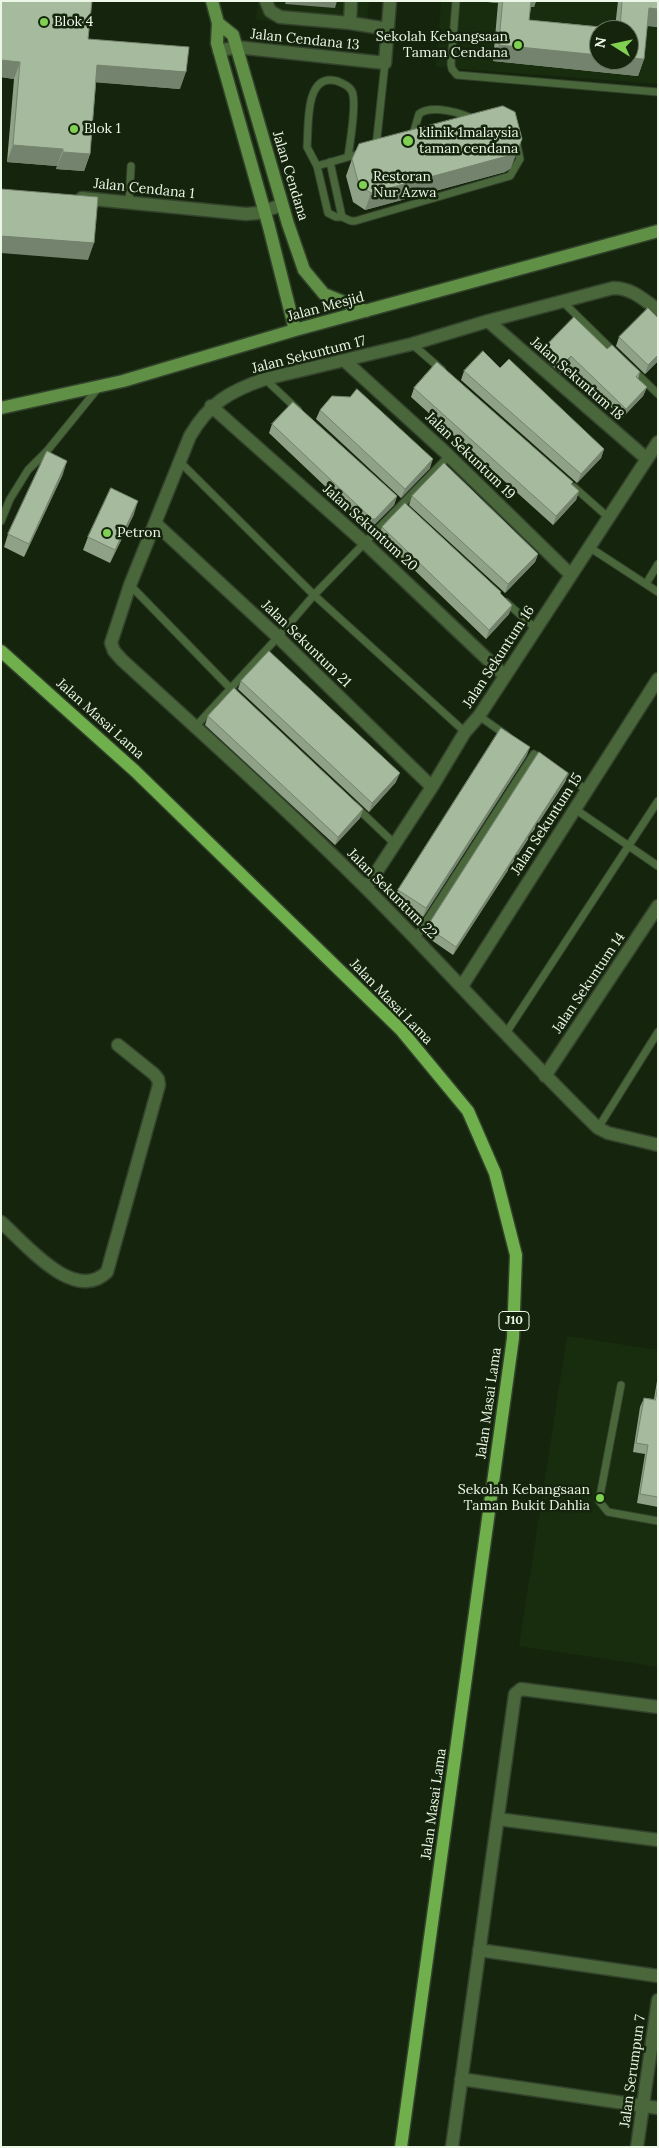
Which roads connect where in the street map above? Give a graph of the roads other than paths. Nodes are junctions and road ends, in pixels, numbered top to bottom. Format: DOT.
graph roads {
  1 [pos="212,1"];
  2 [pos="266,1"];
  3 [pos="352,1"];
  4 [pos="390,1"];
  5 [pos="456,1"];
  6 [pos="218,23"];
  7 [pos="350,23"];
  8 [pos="388,29"];
  9 [pos="236,47"];
  10 [pos="220,51"];
  11 [pos="385,63"];
  12 [pos="658,92"];
  13 [pos="467,123"];
  14 [pos="514,130"];
  15 [pos="422,136"];
  16 [pos="412,138"];
  17 [pos="403,141"];
  18 [pos="385,146"];
  19 [pos="376,149"];
  20 [pos="348,157"];
  21 [pos="330,162"];
  22 [pos="131,166"];
  23 [pos="317,166"];
  24 [pos="66,196"];
  25 [pos="129,202"];
  26 [pos="282,206"];
  27 [pos="264,211"];
  28 [pos="342,217"];
  29 [pos="658,231"];
  30 [pos="562,301"];
  31 [pos="658,310"];
  32 [pos="366,312"];
  33 [pos="488,321"];
  34 [pos="295,330"];
  35 [pos="412,344"];
  36 [pos="617,354"];
  37 [pos="345,361"];
  38 [pos="630,368"];
  39 [pos="448,376"];
  40 [pos="265,379"];
  41 [pos="100,386"];
  42 [pos="658,394"];
  43 [pos="211,406"];
  44 [pos="1,408"];
  45 [pos="301,413"];
  46 [pos="658,442"];
  47 [pos="449,456"];
  48 [pos="647,459"];
  49 [pos="179,461"];
  50 [pos="565,479"];
  51 [pos="393,499"];
  52 [pos="400,506"];
  53 [pos="408,512"];
  54 [pos="608,518"];
  55 [pos="1,521"];
  56 [pos="156,524"];
  57 [pos="365,543"];
  58 [pos="589,547"];
  59 [pos="658,564"];
  60 [pos="571,575"];
  61 [pos="646,584"];
  62 [pos="130,586"];
  63 [pos="658,592"];
  64 [pos="314,595"];
  65 [pos="500,597"];
  66 [pos="536,629"];
  67 [pos="278,637"];
  68 [pos="112,647"];
  69 [pos="1,652"];
  70 [pos="505,676"];
  71 [pos="658,679"];
  72 [pos="230,689"];
  73 [pos="237,695"];
  74 [pos="479,716"];
  75 [pos="195,727"];
  76 [pos="466,732"];
  77 [pos="511,738"];
  78 [pos="526,749"];
  79 [pos="534,754"];
  80 [pos="542,759"];
  81 [pos="557,769"];
  82 [pos="432,787"];
  83 [pos="587,790"];
  84 [pos="348,800"];
  85 [pos="658,801"];
  86 [pos="575,809"];
  87 [pos="395,844"];
  88 [pos="628,846"];
  89 [pos="658,866"];
  90 [pos="366,888"];
  91 [pos="658,906"];
  92 [pos="415,938"];
  93 [pos="462,986"];
  94 [pos="658,1032"];
  95 [pos="506,1033"];
  96 [pos="118,1045"];
  97 [pos="545,1076"];
  98 [pos="598,1128"];
  99 [pos="658,1145"];
  100 [pos="1,1222"];
  101 [pos="621,1385"];
  102 [pos="658,1521"];
  103 [pos="658,1707"];
  104 [pos="498,1819"];
  105 [pos="658,1840"];
  106 [pos="479,1950"];
  107 [pos="658,1976"];
  108 [pos="658,2000"];
  109 [pos="461,2079"];
  110 [pos="643,2106"];
  111 [pos="658,2108"];
  112 [pos="401,2147"];
  113 [pos="452,2147"];
  114 [pos="637,2147"];
  1 -- 6 [label="street, Jalan Cendana"];
  2 -- 7 [label="street"];
  3 -- 7 [label="street"];
  4 -- 8 [label="street"];
  5 -- 12 [label="lane"];
  6 -- 9 [label="street, Jalan Cendana"];
  6 -- 10 [label="street, Jalan Cendana"];
  7 -- 8 [label="street"];
  8 -- 11 [label="street"];
  9 -- 10 [label="street, Jalan Cendana 13"];
  9 -- 11 [label="street, Jalan Cendana 13"];
  9 -- 26 [label="street, Jalan Cendana"];
  10 -- 27 [label="street, Jalan Cendana"];
  11 -- 19 [label="lane"];
  13 -- 16 [label="lane"];
  14 -- 28 [label="lane"];
  15 -- 16 [label="lane"];
  16 -- 17 [label="lane"];
  18 -- 19 [label="lane"];
  19 -- 20 [label="lane"];
  20 -- 21 [label="lane"];
  20 -- 23 [label="lane"];
  21 -- 23 [label="lane"];
  21 -- 28 [label="lane"];
  22 -- 25 [label="lane"];
  23 -- 28 [label="lane"];
  24 -- 25 [label="street, Jalan Cendana 1"];
  25 -- 27 [label="street, Jalan Cendana 1"];
  26 -- 27 [label="street, Jalan Cendana 1"];
  26 -- 32 [label="street, Jalan Cendana"];
  27 -- 34 [label="street, Jalan Cendana"];
  29 -- 32 [label="street, Jalan Mesjid"];
  30 -- 31 [label="street, Jalan Sekuntum 17"];
  30 -- 33 [label="street, Jalan Sekuntum 17"];
  30 -- 36 [label="lane"];
  32 -- 34 [label="street, Jalan Mesjid"];
  33 -- 35 [label="street, Jalan Sekuntum 17"];
  33 -- 48 [label="street, Jalan Sekuntum 18"];
  34 -- 41 [label="street, Jalan Mesjid"];
  35 -- 37 [label="street, Jalan Sekuntum 17"];
  35 -- 39 [label="lane"];
  37 -- 40 [label="street, Jalan Sekuntum 17"];
  37 -- 47 [label="street, Jalan Sekuntum 19"];
  38 -- 42 [label="lane"];
  40 -- 43 [label="street, Jalan Sekuntum 17"];
  40 -- 45 [label="lane"];
  41 -- 44 [label="street, Jalan Mesjid"];
  41 -- 55 [label="lane"];
  43 -- 49 [label="street, Jalan Sekuntum 17"];
  43 -- 57 [label="street, Jalan Sekuntum 20"];
  46 -- 48 [label="street, Jalan Sekuntum 16"];
  47 -- 52 [label="lane"];
  47 -- 60 [label="street, Jalan Sekuntum 19"];
  48 -- 54 [label="street, Jalan Sekuntum 16"];
  49 -- 56 [label="street, Jalan Sekuntum 17"];
  49 -- 64 [label="lane"];
  50 -- 54 [label="lane"];
  51 -- 52 [label="lane"];
  52 -- 53 [label="lane"];
  52 -- 57 [label="lane"];
  54 -- 58 [label="street, Jalan Sekuntum 16"];
  56 -- 62 [label="street, Jalan Sekuntum 17"];
  56 -- 67 [label="street, Jalan Sekuntum 21"];
  57 -- 64 [label="lane"];
  57 -- 70 [label="street, Jalan Sekuntum 20"];
  58 -- 60 [label="street, Jalan Sekuntum 16"];
  58 -- 61 [label="lane"];
  59 -- 61 [label="lane"];
  60 -- 66 [label="street, Jalan Sekuntum 16"];
  61 -- 63 [label="lane"];
  62 -- 68 [label="street, Jalan Sekuntum 17"];
  62 -- 72 [label="lane"];
  64 -- 67 [label="lane"];
  64 -- 76 [label="lane"];
  65 -- 66 [label="lane"];
  66 -- 70 [label="street, Jalan Sekuntum 16"];
  67 -- 72 [label="lane"];
  67 -- 82 [label="street, Jalan Sekuntum 21"];
  68 -- 75 [label="street, Jalan Sekuntum 22"];
  69 -- 112 [label="main road, Jalan Masai Lama / J10"];
  70 -- 74 [label="street, Jalan Sekuntum 16"];
  71 -- 83 [label="street, Jalan Sekuntum 15"];
  72 -- 73 [label="lane"];
  72 -- 75 [label="lane"];
  74 -- 76 [label="street, Jalan Sekuntum 16"];
  74 -- 77 [label="lane"];
  75 -- 90 [label="street, Jalan Sekuntum 22"];
  76 -- 82 [label="street, Jalan Sekuntum 16"];
  78 -- 79 [label="lane"];
  79 -- 80 [label="lane"];
  79 -- 92 [label="lane"];
  81 -- 83 [label="lane"];
  82 -- 87 [label="street, Jalan Sekuntum 16"];
  83 -- 86 [label="street, Jalan Sekuntum 15"];
  84 -- 87 [label="lane"];
  85 -- 88 [label="lane"];
  86 -- 88 [label="lane"];
  86 -- 93 [label="street, Jalan Sekuntum 15"];
  87 -- 90 [label="street, Jalan Sekuntum 16"];
  88 -- 89 [label="lane"];
  88 -- 95 [label="lane"];
  90 -- 92 [label="street, Jalan Sekuntum 22"];
  91 -- 97 [label="street, Jalan Sekuntum 14"];
  92 -- 93 [label="street, Jalan Sekuntum 22"];
  93 -- 95 [label="street, Jalan Sekuntum 22"];
  94 -- 98 [label="lane"];
  95 -- 97 [label="street, Jalan Sekuntum 22"];
  96 -- 100 [label="street"];
  97 -- 98 [label="street, Jalan Sekuntum 22"];
  98 -- 99 [label="street, Jalan Sekuntum 22"];
  101 -- 102 [label="lane"];
  103 -- 104 [label="street"];
  104 -- 105 [label="street"];
  104 -- 106 [label="street"];
  106 -- 107 [label="street"];
  106 -- 109 [label="street"];
  108 -- 110 [label="street, Jalan Serumpun 7"];
  109 -- 110 [label="street"];
  109 -- 113 [label="street"];
  110 -- 111 [label="street"];
  110 -- 114 [label="street, Jalan Serumpun 7"];
}
